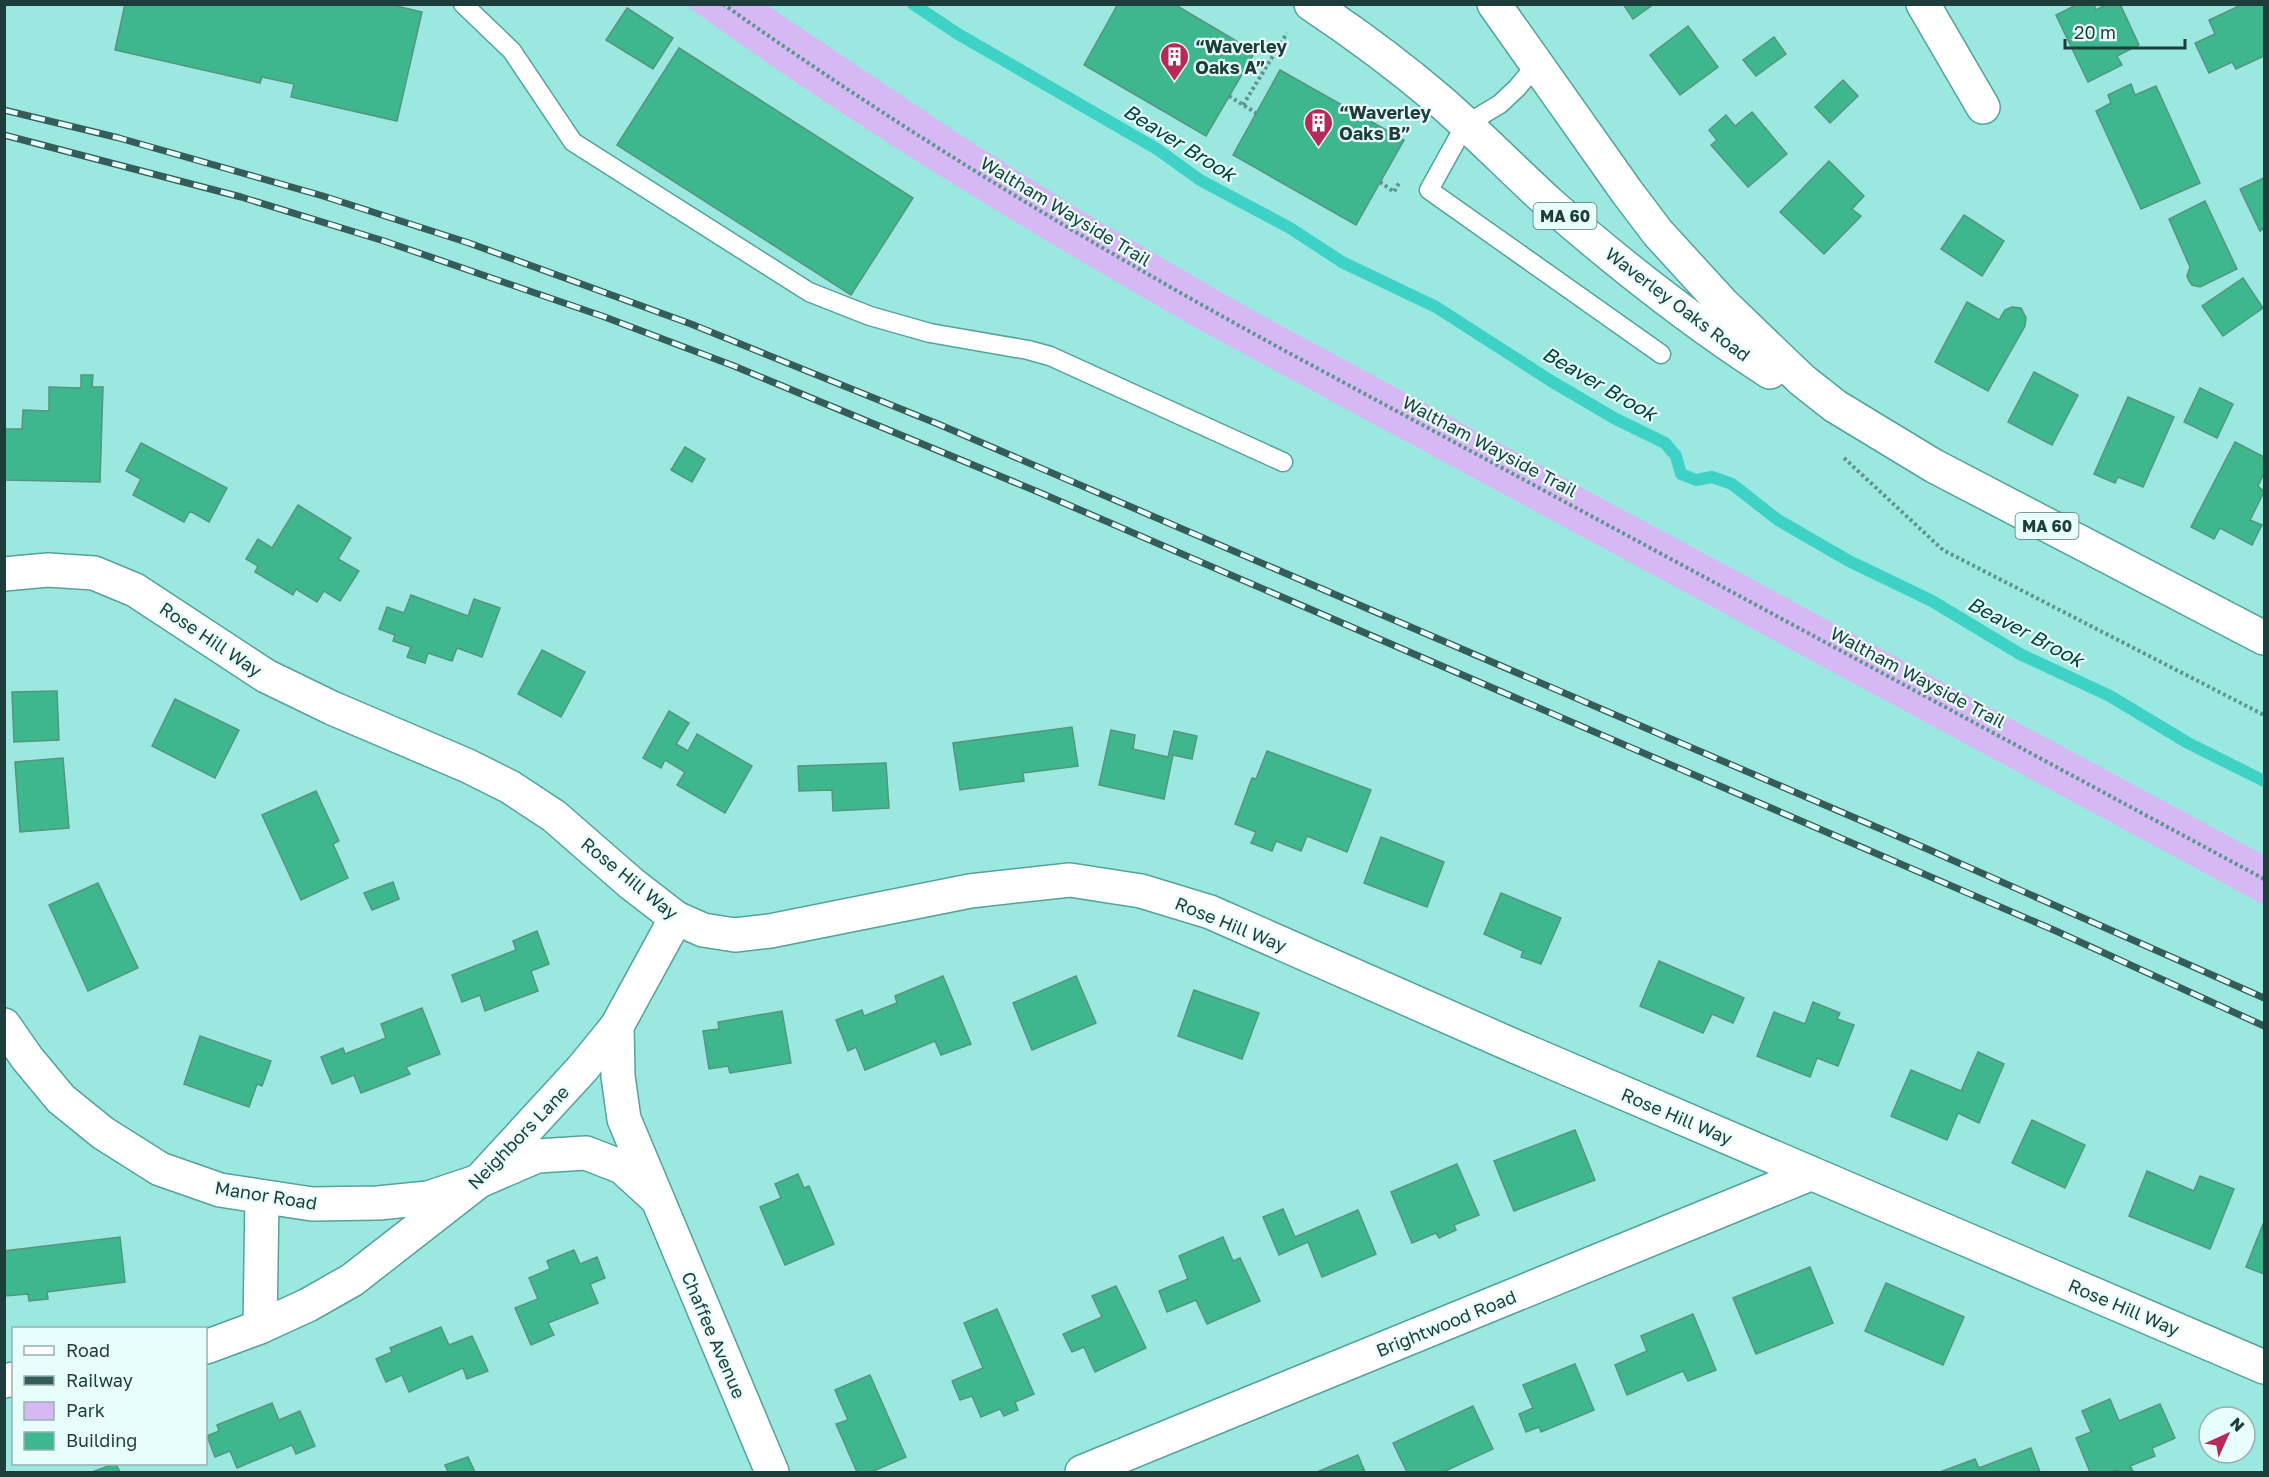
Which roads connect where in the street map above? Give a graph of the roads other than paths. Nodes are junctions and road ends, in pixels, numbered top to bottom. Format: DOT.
graph roads {
  1 [pos="463,4"];
  2 [pos="1311,4"];
  3 [pos="1494,4"];
  4 [pos="1923,4"];
  5 [pos="1537,64"];
  6 [pos="1983,107"];
  7 [pos="1465,124"];
  8 [pos="1661,354"];
  9 [pos="1835,406"];
  10 [pos="1282,462"];
  11 [pos="4,574"];
  12 [pos="2265,638"];
  13 [pos="676,918"];
  14 [pos="4,1025"];
  15 [pos="617,1026"];
  16 [pos="1810,1173"];
  17 [pos="479,1181"];
  18 [pos="262,1197"];
  19 [pos="656,1198"];
  20 [pos="260,1327"];
  21 [pos="207,1347"];
  22 [pos="2265,1367"];
  23 [pos="772,1473"];
  24 [pos="1082,1473"];
  1 -- 10 [label="lane"];
  2 -- 7 [label="street, Waverley Oaks Road / MA 60"];
  3 -- 5 [label="street, Waverley Oaks Road / MA 60"];
  4 -- 6 [label="street"];
  5 -- 7 [label="lane"];
  5 -- 9 [label="street, Waverley Oaks Road / MA 60"];
  7 -- 8 [label="lane"];
  7 -- 9 [label="street, Waverley Oaks Road / MA 60"];
  9 -- 12 [label="street, Waverley Oaks Road / MA 60"];
  11 -- 13 [label="street, Rose Hill Way"];
  13 -- 15 [label="street, Neighbors Lane"];
  13 -- 16 [label="street, Rose Hill Way"];
  14 -- 18 [label="street, Manor Road"];
  15 -- 17 [label="street, Neighbors Lane"];
  15 -- 19 [label="street, Chaffee Avenue"];
  16 -- 22 [label="street, Rose Hill Way"];
  16 -- 24 [label="street, Brightwood Road"];
  17 -- 18 [label="street, Manor Road"];
  17 -- 19 [label="street, Chaffee Avenue"];
  17 -- 20 [label="street, Neighbors Lane"];
  18 -- 20 [label="street"];
  19 -- 23 [label="street, Chaffee Avenue"];
  20 -- 21 [label="street, Neighbors Lane"];
}
